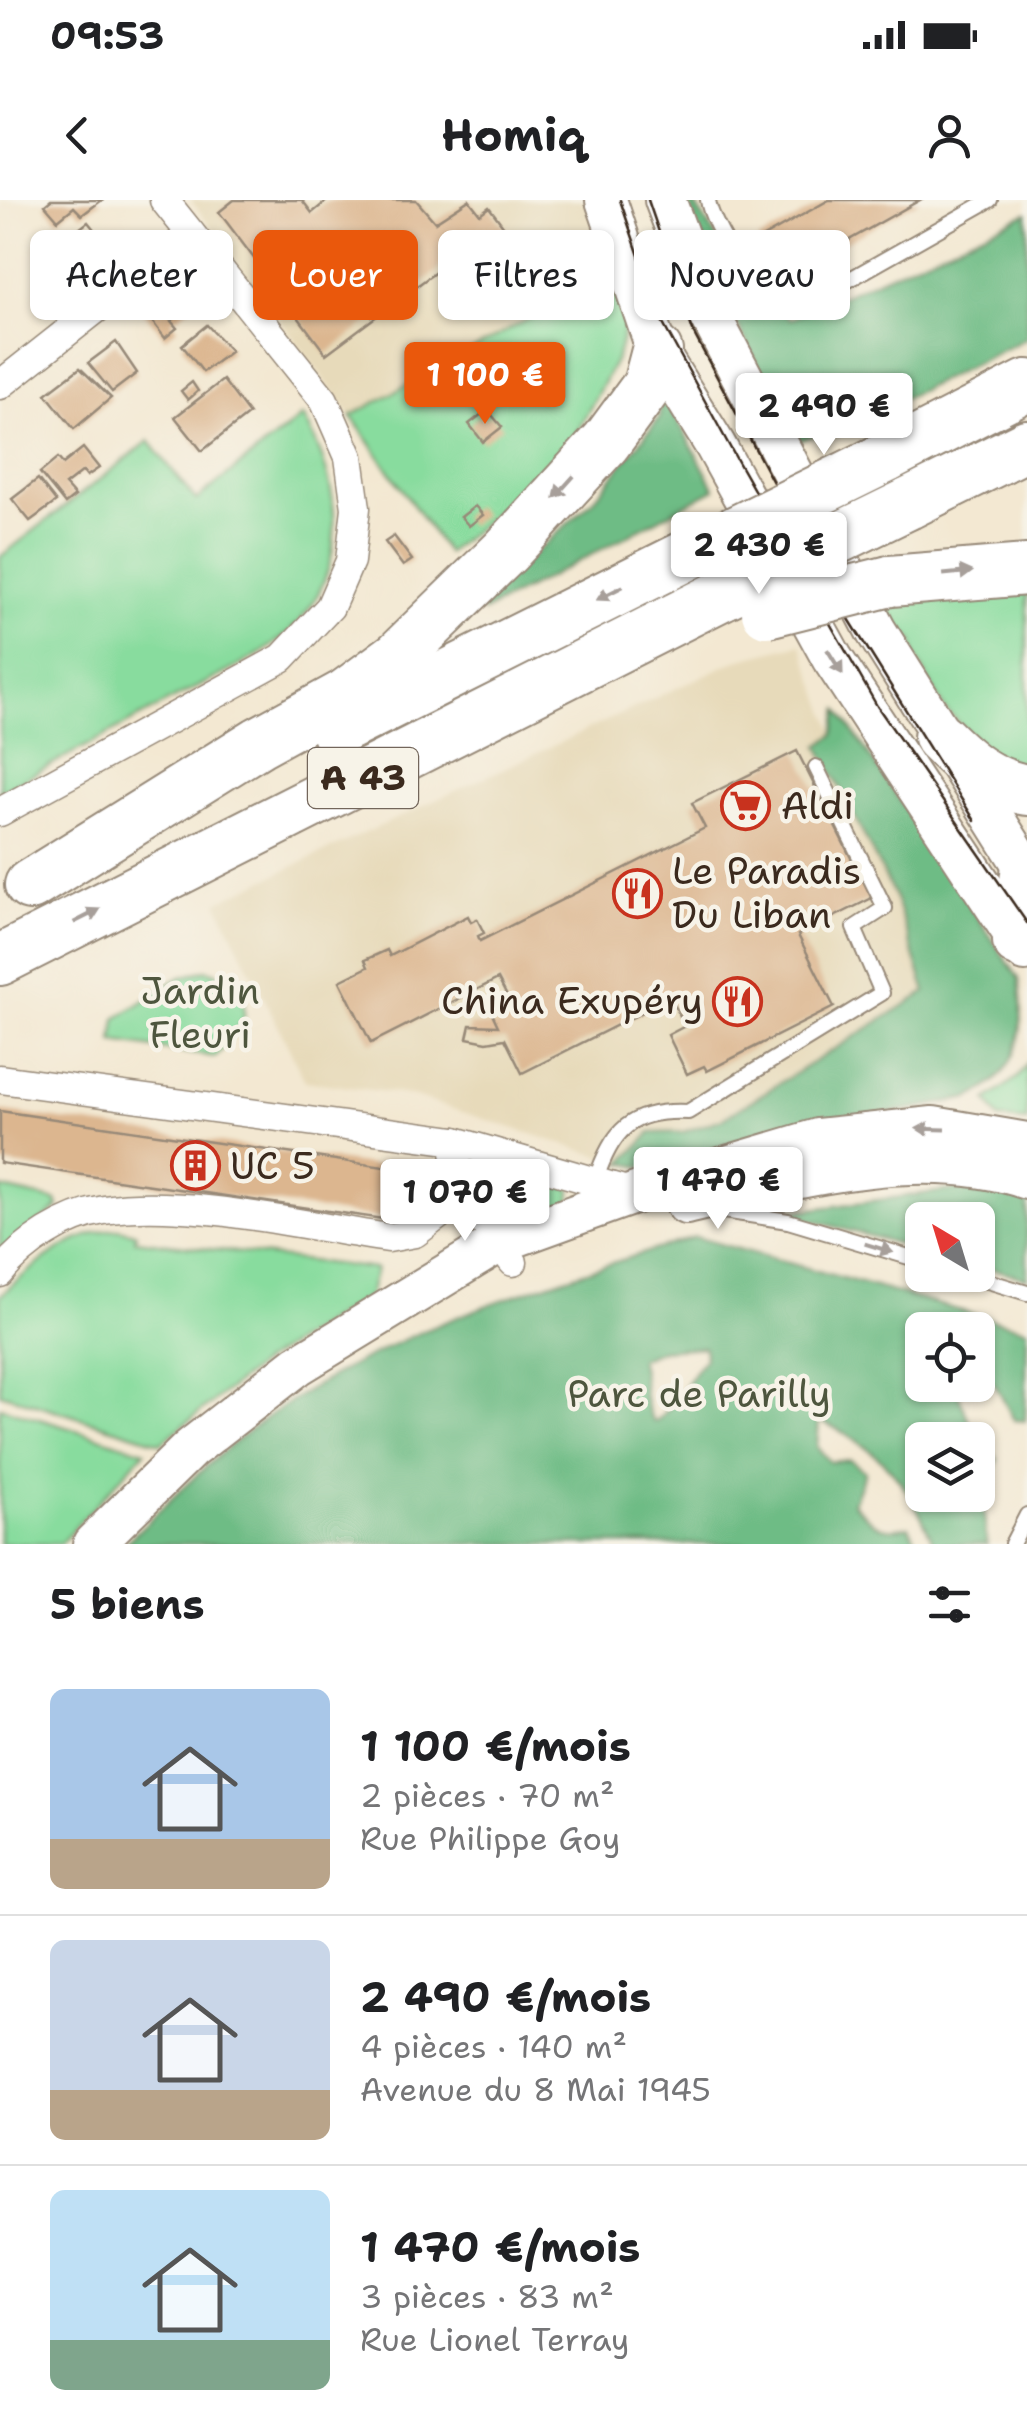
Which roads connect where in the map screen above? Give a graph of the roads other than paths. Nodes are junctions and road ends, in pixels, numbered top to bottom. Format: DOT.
graph roads {
  1 [pos="164,200"];
  2 [pos="606,200"];
  3 [pos="665,200"];
  4 [pos="708,200"];
  5 [pos="990,200"];
  6 [pos="189,230"];
  7 [pos="233,286"];
  8 [pos="83,320"];
  9 [pos="657,351"];
  10 [pos="0,385"];
  11 [pos="1027,385"];
  12 [pos="1027,445"];
  13 [pos="1027,570"];
  14 [pos="746,603"];
  15 [pos="939,737"];
  16 [pos="816,767"];
  17 [pos="1027,790"];
  18 [pos="0,812"];
  19 [pos="15,892"];
  20 [pos="1025,902"];
  21 [pos="0,960"];
  22 [pos="0,1079"];
  23 [pos="399,1132"];
  24 [pos="455,1141"];
  25 [pos="1027,1142"];
  26 [pos="1027,1179"];
  27 [pos="595,1181"];
  28 [pos="468,1192"];
  29 [pos="636,1194"];
  30 [pos="682,1205"];
  31 [pos="505,1252"];
  32 [pos="905,1256"];
  33 [pos="0,1273"];
  34 [pos="995,1283"];
  35 [pos="1027,1293"];
  36 [pos="1027,1515"];
  37 [pos="93,1544"];
  38 [pos="1012,1544"];
  1 -- 6 [label="street"];
  2 -- 9 [label="main road"];
  3 -- 15 [label="main road"];
  4 -- 5 [label="lane"];
  7 -- 18 [label="street"];
  8 -- 10 [label="street"];
  9 -- 19 [label="highway, one-way"];
  9 -- 20 [label="main road, one-way"];
  11 -- 19 [label="highway, A 43, one-way, bridge"];
  12 -- 14 [label="highway, bridge"];
  14 -- 13 [label="highway, one-way, bridge"];
  21 -- 14 [label="highway, A 43, one-way"];
  15 -- 17 [label="highway"];
  15 -- 20 [label="main road"];
  16 -- 27 [label="lane"];
  22 -- 23 [label="street"];
  23 -- 24 [label="street"];
  23 -- 28 [label="street"];
  24 -- 27 [label="street"];
  24 -- 28 [label="street"];
  25 -- 29 [label="main road, one-way"];
  26 -- 30 [label="main road"];
  27 -- 29 [label="street"];
  28 -- 31 [label="street"];
  28 -- 33 [label="street"];
  29 -- 30 [label="street"];
  29 -- 31 [label="main road"];
  30 -- 31 [label="main road"];
  30 -- 32 [label="lane, one-way"];
  31 -- 37 [label="main road"];
  34 -- 35 [label="lane"];
  36 -- 38 [label="lane"];
}
